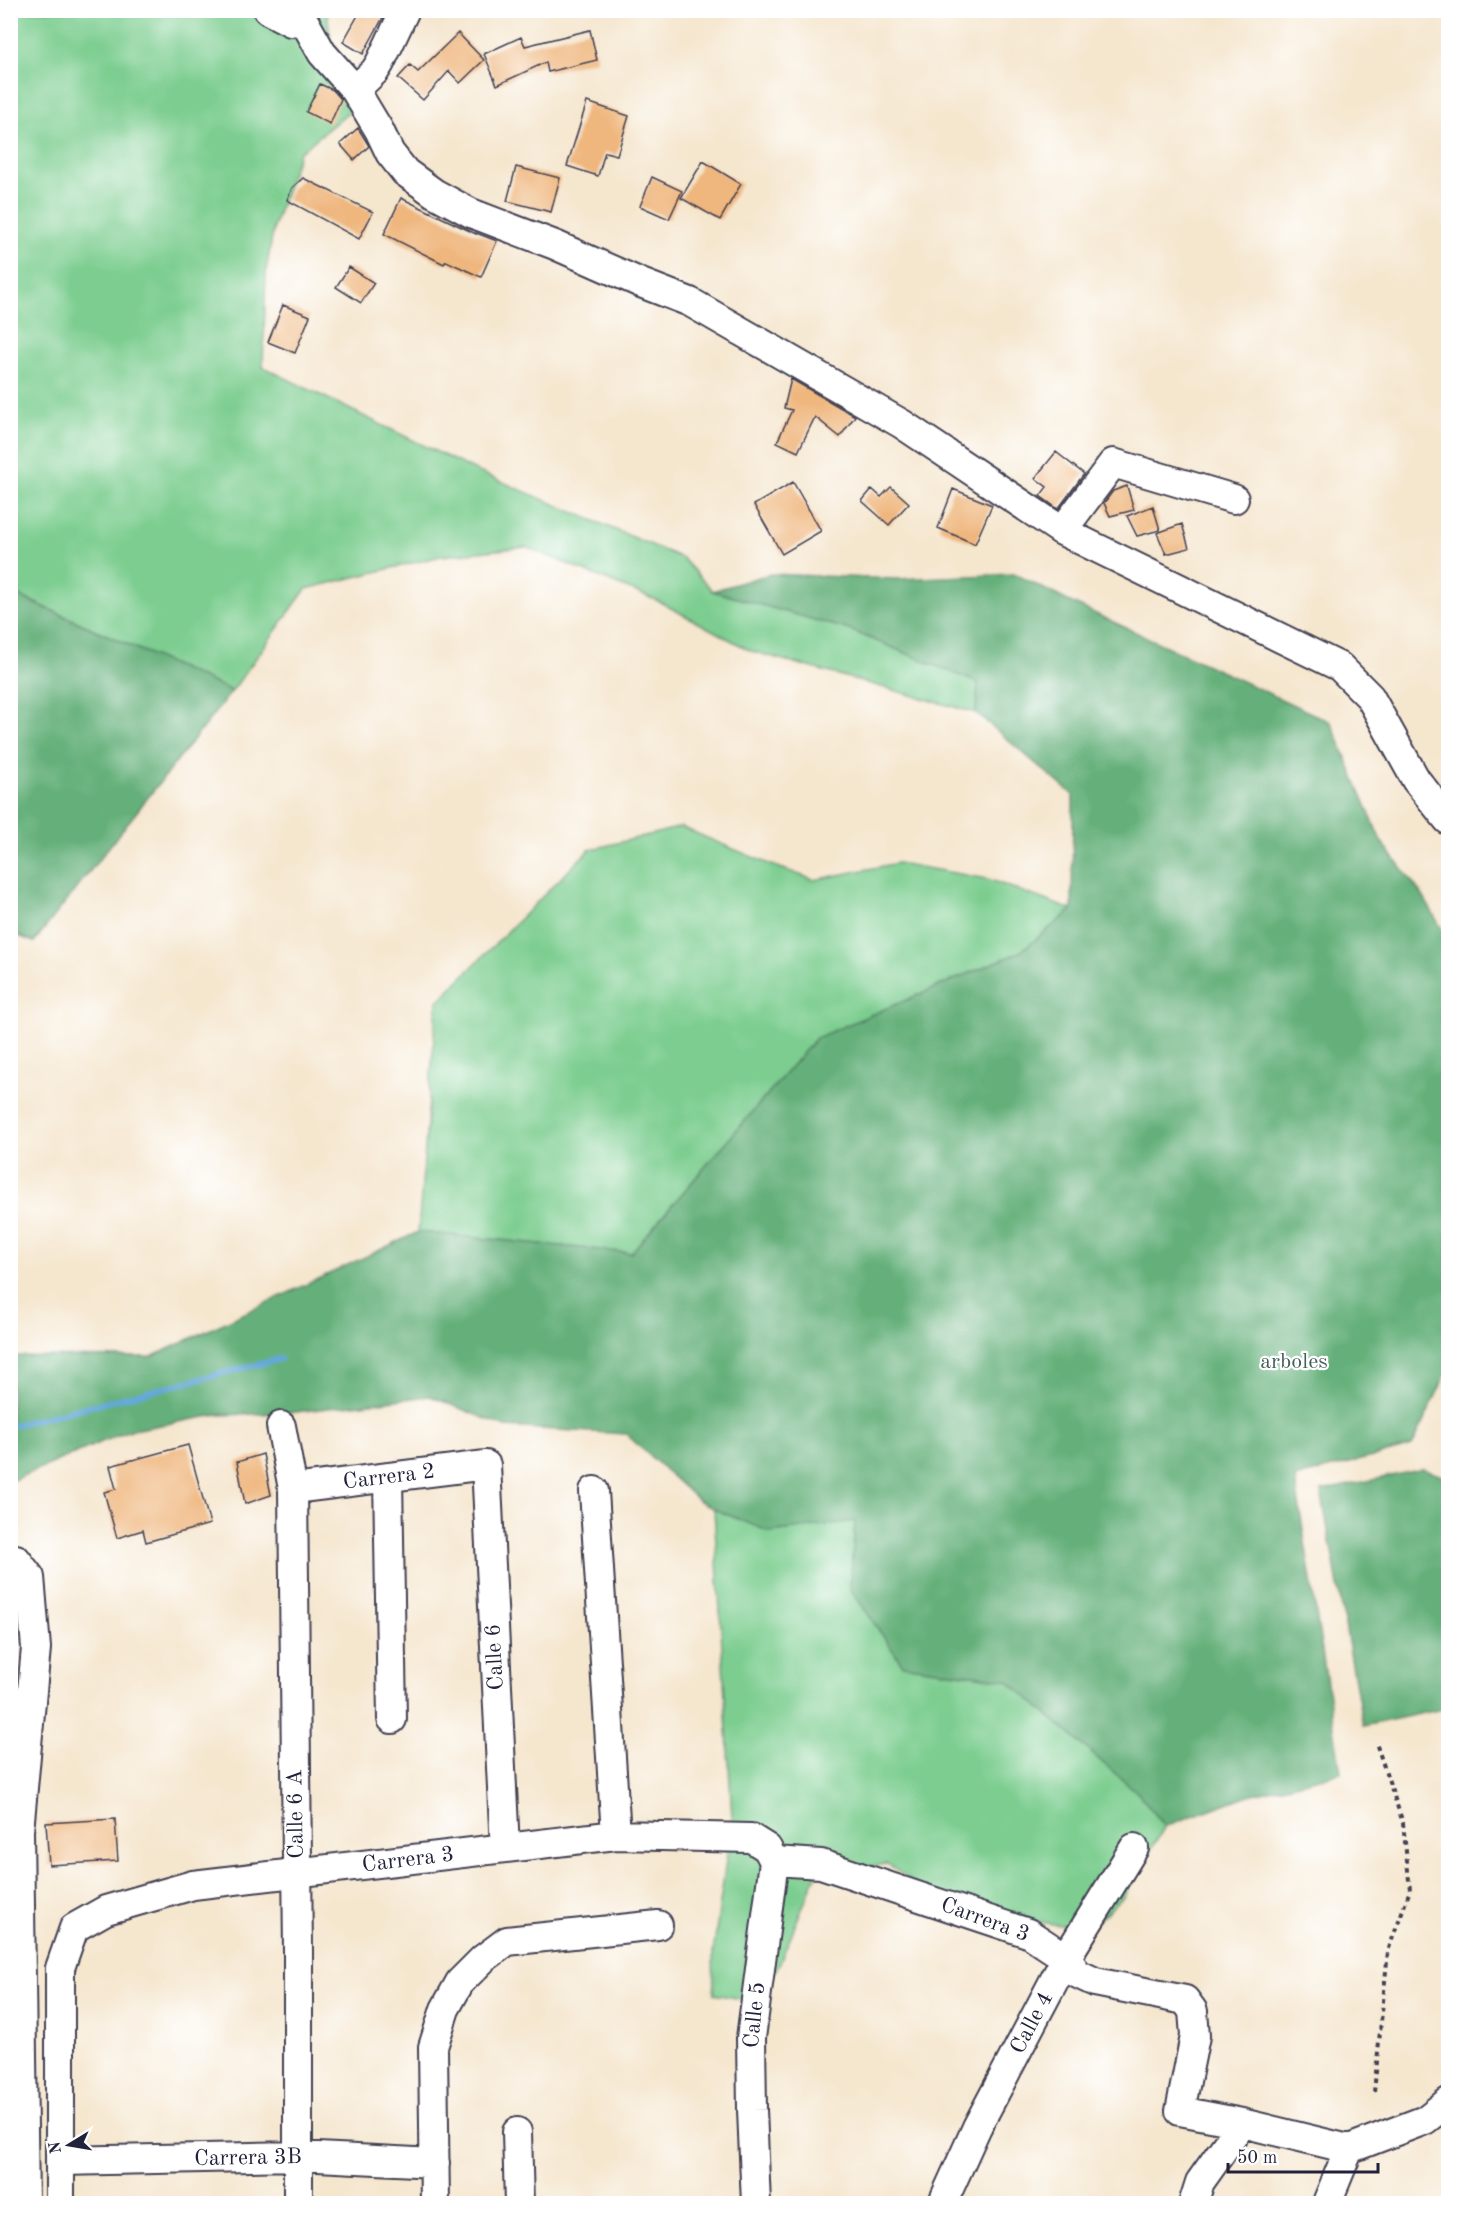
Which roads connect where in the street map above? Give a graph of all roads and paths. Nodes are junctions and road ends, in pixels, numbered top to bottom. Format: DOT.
graph roads {
  1 [pos="268,10"];
  2 [pos="405,10"];
  3 [pos="299,13"];
  4 [pos="354,90"];
  5 [pos="1234,499"];
  6 [pos="1062,531"];
  7 [pos="1449,820"];
  8 [pos="281,1426"];
  9 [pos="486,1465"];
  10 [pos="388,1477"];
  11 [pos="293,1489"];
  12 [pos="594,1491"];
  13 [pos="13,1558"];
  14 [pos="392,1719"];
  15 [pos="1376,1743"];
  16 [pos="616,1835"];
  17 [pos="505,1848"];
  18 [pos="1134,1848"];
  19 [pos="774,1861"];
  20 [pos="297,1873"];
  21 [pos="658,1925"];
  22 [pos="1066,1958"];
  23 [pos="1374,2092"];
  24 [pos="1449,2102"];
  25 [pos="1242,2123"];
  26 [pos="1437,2126"];
  27 [pos="517,2132"];
  28 [pos="1349,2149"];
  29 [pos="298,2156"];
  30 [pos="61,2162"];
  31 [pos="435,2163"];
  32 [pos="1328,2202"];
  33 [pos="24,2204"];
  34 [pos="60,2204"];
  35 [pos="298,2204"];
  36 [pos="435,2204"];
  37 [pos="519,2204"];
  38 [pos="756,2204"];
  39 [pos="942,2204"];
  40 [pos="1193,2204"];
  1 -- 3 [label="street"];
  2 -- 4 [label="street"];
  3 -- 4 [label="street"];
  4 -- 6 [label="street"];
  5 -- 6 [label="street"];
  6 -- 7 [label="street"];
  8 -- 11 [label="street, Calle 6 A"];
  9 -- 10 [label="street, Carrera 2"];
  9 -- 17 [label="street, Calle 6"];
  10 -- 11 [label="street, Carrera 2"];
  10 -- 14 [label="street"];
  11 -- 20 [label="street, Calle 6 A"];
  12 -- 16 [label="street"];
  13 -- 33 [label="street"];
  15 -- 23 [label="path"];
  16 -- 17 [label="street, Carrera 3"];
  16 -- 19 [label="street, Carrera 3"];
  17 -- 20 [label="street, Carrera 3"];
  18 -- 22 [label="street, Calle 4"];
  19 -- 22 [label="street, Carrera 3"];
  19 -- 38 [label="street, Calle 5"];
  20 -- 29 [label="street, Calle 6 A"];
  20 -- 30 [label="street, Carrera 3"];
  21 -- 31 [label="street"];
  22 -- 25 [label="street, Carrera 3"];
  22 -- 39 [label="street, Calle 4"];
  24 -- 26 [label="street"];
  25 -- 28 [label="street, Carrera 3"];
  25 -- 40 [label="street"];
  26 -- 28 [label="street"];
  27 -- 37 [label="street"];
  28 -- 32 [label="street"];
  29 -- 30 [label="street, Carrera 3B"];
  29 -- 31 [label="street, Carrera 3B"];
  29 -- 35 [label="street, Calle 6 A"];
  30 -- 34 [label="street"];
  31 -- 36 [label="street"];
}
